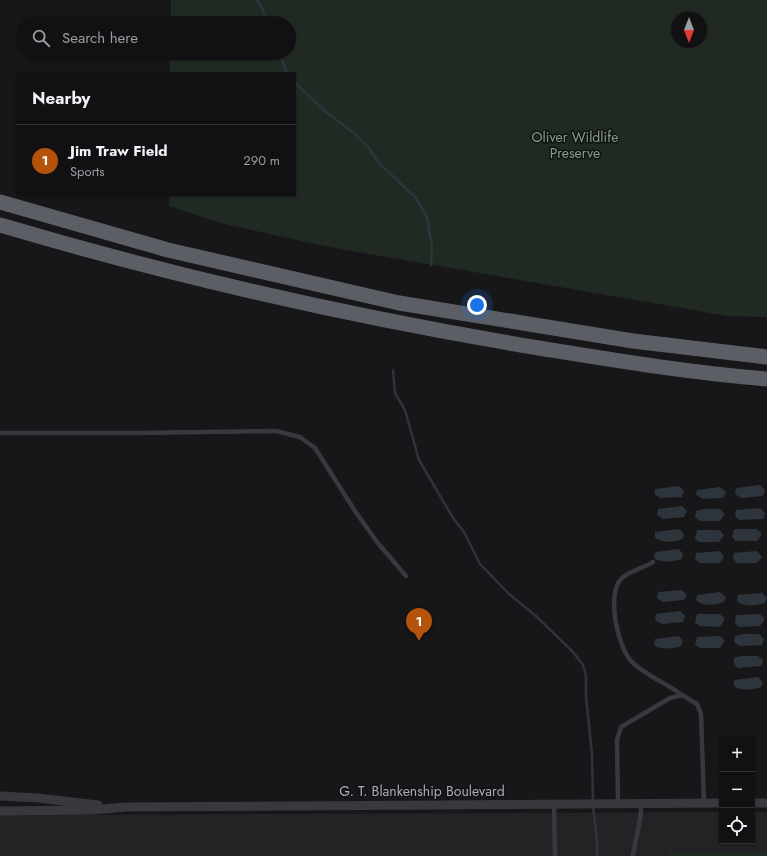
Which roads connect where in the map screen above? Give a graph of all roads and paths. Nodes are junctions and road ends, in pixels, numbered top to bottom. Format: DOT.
graph roads {
  1 [pos="0,202"];
  2 [pos="0,225"];
  3 [pos="767,357"];
  4 [pos="767,379"];
  5 [pos="0,433"];
  6 [pos="653,562"];
  7 [pos="406,576"];
  8 [pos="682,695"];
  9 [pos="0,796"];
  10 [pos="704,803"];
  11 [pos="719,803"];
  12 [pos="755,803"];
  13 [pos="767,803"];
  14 [pos="554,804"];
  15 [pos="618,804"];
  16 [pos="641,804"];
  17 [pos="122,807"];
  18 [pos="0,811"];
  19 [pos="555,856"];
  20 [pos="633,856"];
  1 -- 3 [label="highway"];
  2 -- 4 [label="highway"];
  5 -- 7 [label="lane"];
  6 -- 8 [label="lane"];
  8 -- 10 [label="lane"];
  8 -- 15 [label="lane"];
  9 -- 17 [label="street, G. T. Blankenship Boulevard"];
  10 -- 11 [label="street, G. T. Blankenship Boulevard"];
  10 -- 16 [label="street, G. T. Blankenship Boulevard"];
  12 -- 13 [label="street"];
  14 -- 15 [label="street, G. T. Blankenship Boulevard"];
  14 -- 17 [label="street, G. T. Blankenship Boulevard"];
  14 -- 19 [label="lane"];
  15 -- 16 [label="street, G. T. Blankenship Boulevard"];
  16 -- 20 [label="lane"];
  17 -- 18 [label="street, G. T. Blankenship Boulevard"];
}
